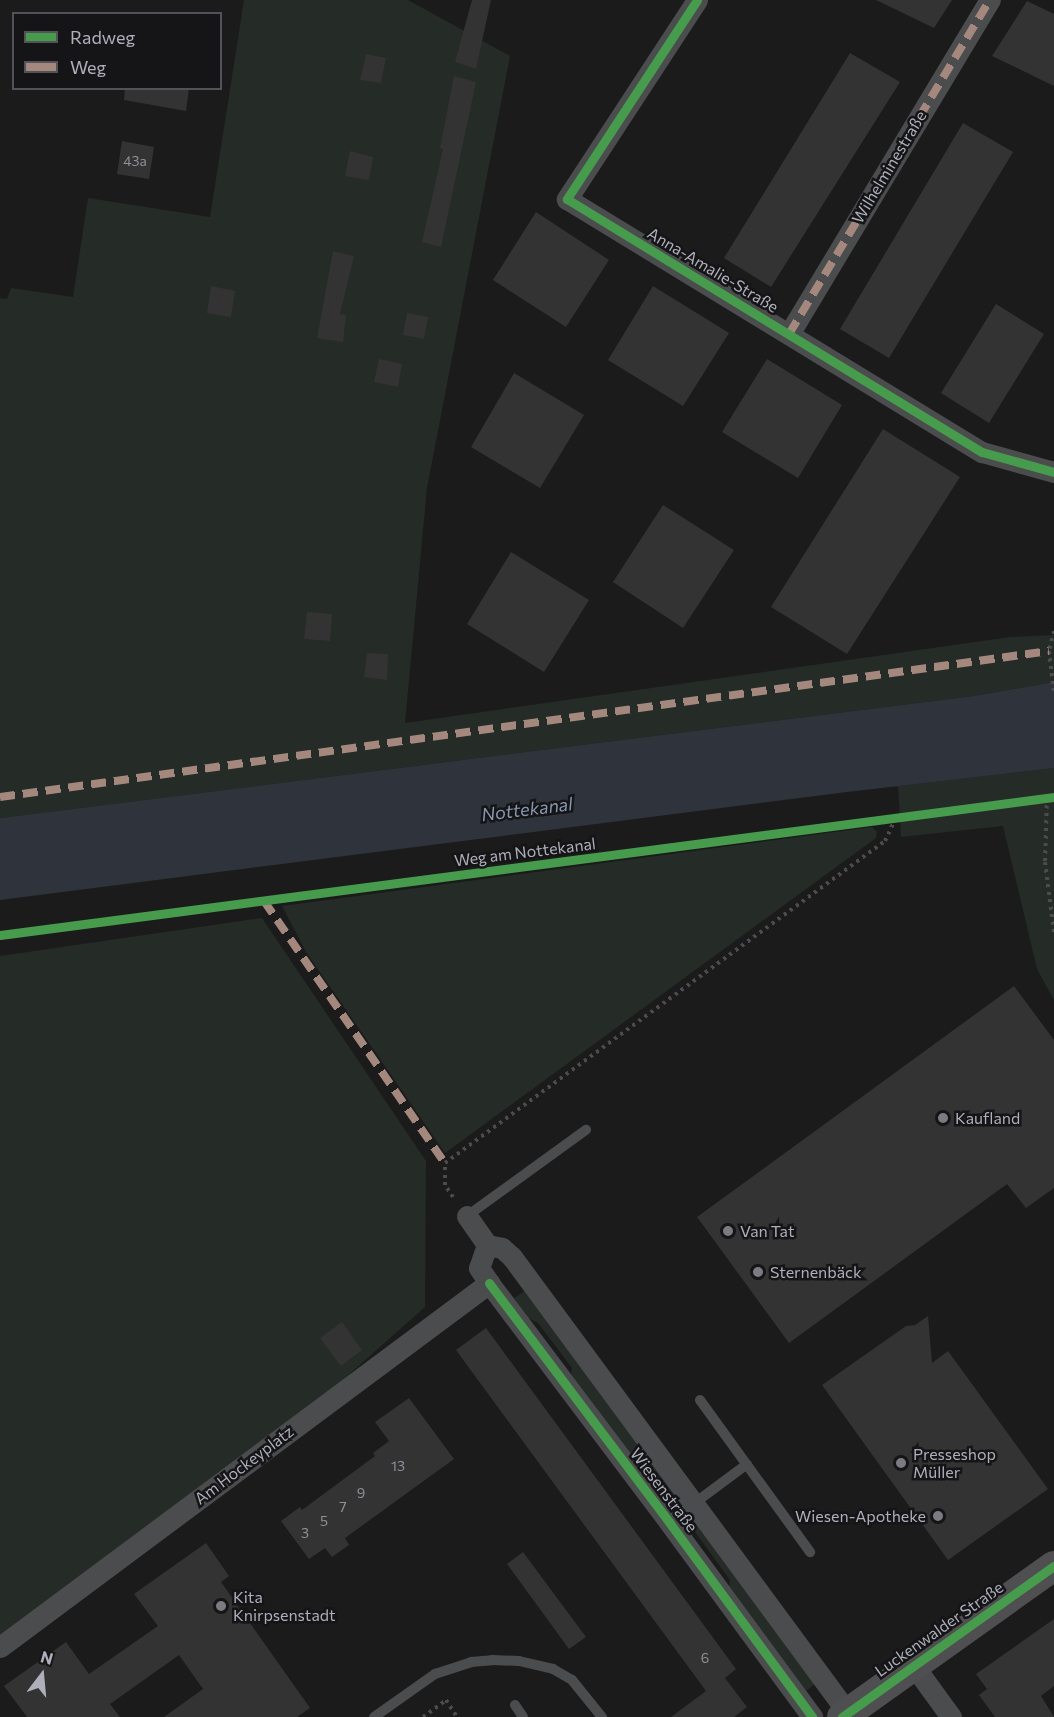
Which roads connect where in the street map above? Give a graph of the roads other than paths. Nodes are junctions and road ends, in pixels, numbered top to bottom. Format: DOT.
graph roads {
  1 [pos="697,0"];
  2 [pos="990,0"];
  3 [pos="789,334"];
  4 [pos="1054,472"];
  5 [pos="586,1130"];
  6 [pos="467,1216"];
  7 [pos="487,1245"];
  8 [pos="489,1283"];
  9 [pos="700,1400"];
  10 [pos="747,1464"];
  11 [pos="695,1503"];
  12 [pos="669,1522"];
  13 [pos="810,1552"];
  14 [pos="1054,1566"];
  15 [pos="0,1647"];
  16 [pos="914,1666"];
  17 [pos="515,1705"];
  18 [pos="845,1715"];
  19 [pos="374,1717"];
  20 [pos="523,1717"];
  21 [pos="602,1717"];
  22 [pos="812,1717"];
  23 [pos="951,1717"];
  1 -- 3 [label="street, Anna-Amalie-Straße"];
  2 -- 3 [label="street, Wilhelminestraße"];
  3 -- 4 [label="street, Anna-Amalie-Straße"];
  5 -- 6 [label="lane"];
  6 -- 7 [label="street, Wiesenstraße"];
  7 -- 8 [label="street, Wiesenstraße"];
  7 -- 11 [label="street, Wiesenstraße"];
  8 -- 12 [label="street, Wiesenstraße"];
  8 -- 15 [label="street, Am Hockeyplatz"];
  9 -- 10 [label="lane"];
  10 -- 11 [label="lane"];
  10 -- 13 [label="lane"];
  11 -- 12 [label="lane"];
  11 -- 18 [label="street, Wiesenstraße"];
  12 -- 22 [label="street, Wiesenstraße"];
  14 -- 16 [label="main road, Luckenwalder Straße"];
  16 -- 18 [label="main road, Luckenwalder Straße"];
  16 -- 23 [label="street"];
  17 -- 20 [label="lane"];
  19 -- 21 [label="lane"];
}
